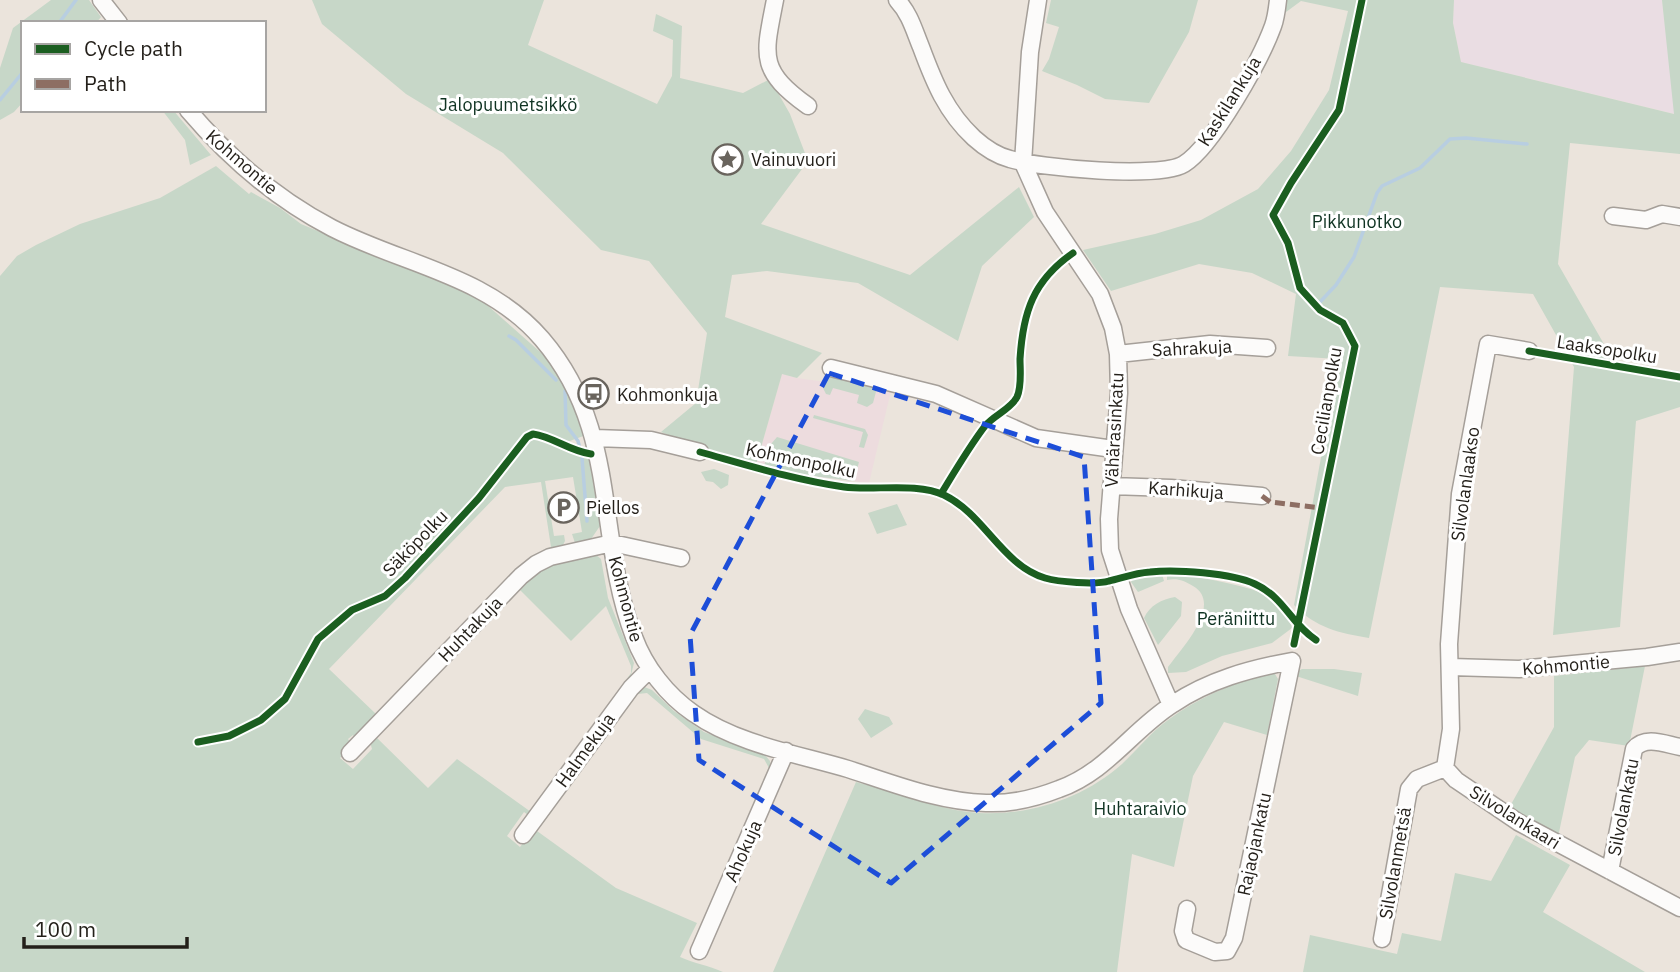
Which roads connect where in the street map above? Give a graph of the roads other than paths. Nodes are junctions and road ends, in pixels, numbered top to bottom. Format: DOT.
graph roads {
  1 [pos="101,0"];
  2 [pos="775,0"];
  3 [pos="897,0"];
  4 [pos="1038,0"];
  5 [pos="1278,0"];
  6 [pos="117,21"];
  7 [pos="808,106"];
  8 [pos="190,112"];
  9 [pos="1023,163"];
  10 [pos="1613,216"];
  11 [pos="1680,217"];
  12 [pos="1267,348"];
  13 [pos="1529,351"];
  14 [pos="1118,354"];
  15 [pos="831,369"];
  16 [pos="595,438"];
  17 [pos="1114,449"];
  18 [pos="700,452"];
  19 [pos="1111,486"];
  20 [pos="1262,496"];
  21 [pos="612,543"];
  22 [pos="681,558"];
  23 [pos="1680,652"];
  24 [pos="1292,661"];
  25 [pos="1451,667"];
  26 [pos="650,668"];
  27 [pos="1171,705"];
  28 [pos="1680,747"];
  29 [pos="786,751"];
  30 [pos="350,753"];
  31 [pos="1445,768"];
  32 [pos="523,835"];
  33 [pos="1610,871"];
  34 [pos="1680,908"];
  35 [pos="1187,909"];
  36 [pos="1382,939"];
  37 [pos="699,951"];
  1 -- 6 [label="street"];
  2 -- 7 [label="street"];
  3 -- 9 [label="street, Kaskilankuja"];
  4 -- 9 [label="street, Vähärasinkatu"];
  5 -- 9 [label="street, Kaskilankuja"];
  8 -- 16 [label="street, Kohmontie"];
  9 -- 14 [label="street, Vähärasinkatu"];
  10 -- 11 [label="street"];
  12 -- 14 [label="street, Sahrakuja"];
  13 -- 25 [label="street, Silvolanlaakso"];
  14 -- 17 [label="street, Vähärasinkatu"];
  15 -- 17 [label="street"];
  16 -- 18 [label="street"];
  16 -- 21 [label="street, Kohmontie"];
  17 -- 19 [label="street, Vähärasinkatu"];
  19 -- 20 [label="street, Karhikuja"];
  19 -- 27 [label="street, Vähärasinkatu"];
  21 -- 22 [label="street"];
  21 -- 26 [label="street, Kohmontie"];
  21 -- 30 [label="street, Huhtakuja"];
  23 -- 25 [label="street, Kohmontie"];
  24 -- 27 [label="street, Kohmontie"];
  24 -- 35 [label="street, Rajaojankatu"];
  25 -- 31 [label="street"];
  26 -- 29 [label="street, Kohmontie"];
  26 -- 32 [label="street, Halmekuja"];
  27 -- 29 [label="street, Kohmontie"];
  28 -- 33 [label="street, Silvolankatu"];
  29 -- 37 [label="street, Ahokuja"];
  31 -- 33 [label="street, Silvolankaari"];
  31 -- 36 [label="street, Silvolanmetsä"];
  33 -- 34 [label="street, Silvolankaari"];
}
